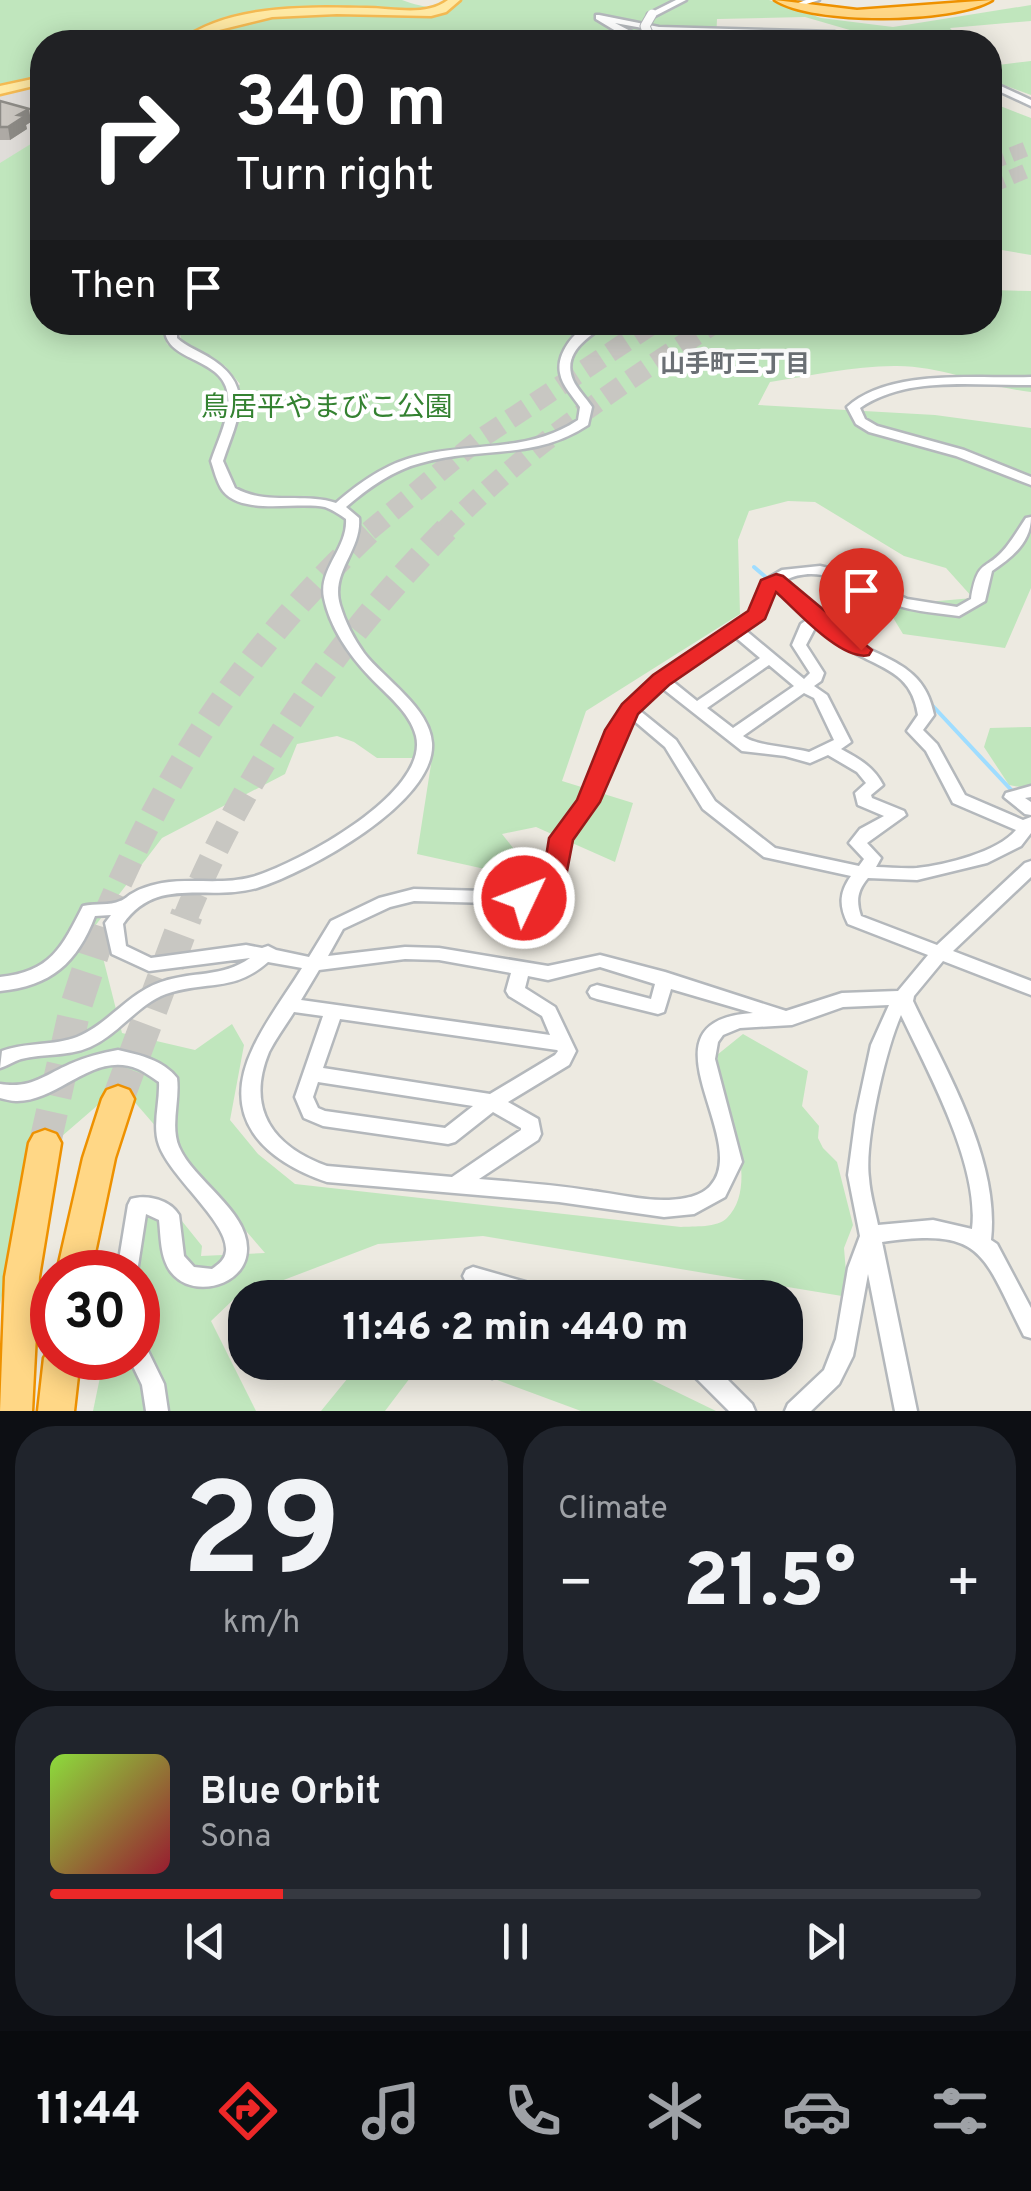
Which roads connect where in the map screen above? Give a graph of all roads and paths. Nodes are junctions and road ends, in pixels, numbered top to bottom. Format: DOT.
graph roads {
  1 [pos="455,0"];
  2 [pos="682,0"];
  3 [pos="782,0"];
  4 [pos="815,0"];
  5 [pos="984,0"];
  6 [pos="797,5"];
  7 [pos="203,30"];
  8 [pos="622,30"];
  9 [pos="646,30"];
  10 [pos="694,30"];
  11 [pos="30,83"];
  12 [pos="0,90"];
  13 [pos="1002,90"];
  14 [pos="1031,104"];
  15 [pos="171,335"];
  16 [pos="584,335"];
  17 [pos="1031,381"];
  18 [pos="923,384"];
  19 [pos="1031,392"];
  20 [pos="1031,481"];
  21 [pos="339,507"];
  22 [pos="1031,520"];
  23 [pos="776,580"];
  24 [pos="819,620"];
  25 [pos="736,630"];
  26 [pos="770,658"];
  27 [pos="661,680"];
  28 [pos="804,687"];
  29 [pos="698,707"];
  30 [pos="630,710"];
  31 [pos="732,736"];
  32 [pos="830,750"];
  33 [pos="1031,791"];
  34 [pos="1031,810"];
  35 [pos="1028,824"];
  36 [pos="1031,867"];
  37 [pos="859,872"];
  38 [pos="124,908"];
  39 [pos="268,952"];
  40 [pos="940,953"];
  41 [pos="314,964"];
  42 [pos="521,969"];
  43 [pos="665,979"];
  44 [pos="0,984"];
  45 [pos="1031,988"];
  46 [pos="597,992"];
  47 [pos="905,999"];
  48 [pos="291,1006"];
  49 [pos="333,1014"];
  50 [pos="792,1018"];
  51 [pos="564,1044"];
  52 [pos="0,1061"];
  53 [pos="312,1074"];
  54 [pos="0,1092"];
  55 [pos="118,1098"];
  56 [pos="492,1102"];
  57 [pos="45,1144"];
  58 [pos="456,1184"];
  59 [pos="871,1235"];
  60 [pos="981,1242"];
  61 [pos="79,1250"];
  62 [pos="131,1250"];
  63 [pos="473,1276"];
  64 [pos="487,1280"];
  65 [pos="1031,1329"];
  66 [pos="60,1380"];
  67 [pos="151,1380"];
  68 [pos="713,1380"];
  69 [pos="14,1411"];
  70 [pos="56,1411"];
  71 [pos="157,1411"];
  72 [pos="744,1411"];
  73 [pos="796,1411"];
  74 [pos="906,1411"];
  1 -- 7 [label="main road"];
  2 -- 9 [label="street, bridge"];
  3 -- 6 [label="highway"];
  4 -- 6 [label="street"];
  5 -- 6 [label="highway"];
  8 -- 10 [label="street"];
  11 -- 12 [label="main road"];
  13 -- 14 [label="street"];
  15 -- 21 [label="street"];
  16 -- 21 [label="street"];
  17 -- 18 [label="street"];
  18 -- 19 [label="street"];
  18 -- 20 [label="street"];
  21 -- 38 [label="street"];
  22 -- 23 [label="street"];
  23 -- 24 [label="street"];
  23 -- 25 [label="street"];
  24 -- 28 [label="street"];
  24 -- 35 [label="street"];
  25 -- 26 [label="street"];
  25 -- 27 [label="street"];
  26 -- 28 [label="street"];
  26 -- 29 [label="street"];
  27 -- 29 [label="street"];
  27 -- 30 [label="street"];
  28 -- 31 [label="street"];
  28 -- 32 [label="street"];
  29 -- 31 [label="street"];
  30 -- 37 [label="street"];
  30 -- 41 [label="street"];
  31 -- 32 [label="street"];
  32 -- 37 [label="street"];
  33 -- 34 [label="street"];
  35 -- 37 [label="street"];
  36 -- 40 [label="street"];
  37 -- 40 [label="street"];
  38 -- 39 [label="street"];
  38 -- 44 [label="street"];
  39 -- 41 [label="street"];
  39 -- 52 [label="street"];
  40 -- 45 [label="street"];
  40 -- 47 [label="street"];
  41 -- 42 [label="street"];
  41 -- 48 [label="street"];
  42 -- 43 [label="street"];
  42 -- 51 [label="street"];
  43 -- 46 [label="street"];
  43 -- 50 [label="street"];
  47 -- 50 [label="street"];
  47 -- 59 [label="street"];
  47 -- 60 [label="street"];
  48 -- 49 [label="street"];
  48 -- 58 [label="street"];
  49 -- 51 [label="street"];
  49 -- 53 [label="street"];
  50 -- 58 [label="street"];
  51 -- 56 [label="street"];
  53 -- 56 [label="street"];
  53 -- 56 [label="street"];
  54 -- 62 [label="street"];
  55 -- 61 [label="highway"];
  56 -- 58 [label="street"];
  57 -- 69 [label="highway"];
  59 -- 60 [label="street"];
  59 -- 73 [label="street"];
  59 -- 74 [label="street"];
  60 -- 65 [label="street"];
  63 -- 64 [label="street"];
  66 -- 70 [label="highway"];
  67 -- 71 [label="street"];
  68 -- 72 [label="street"];
}
